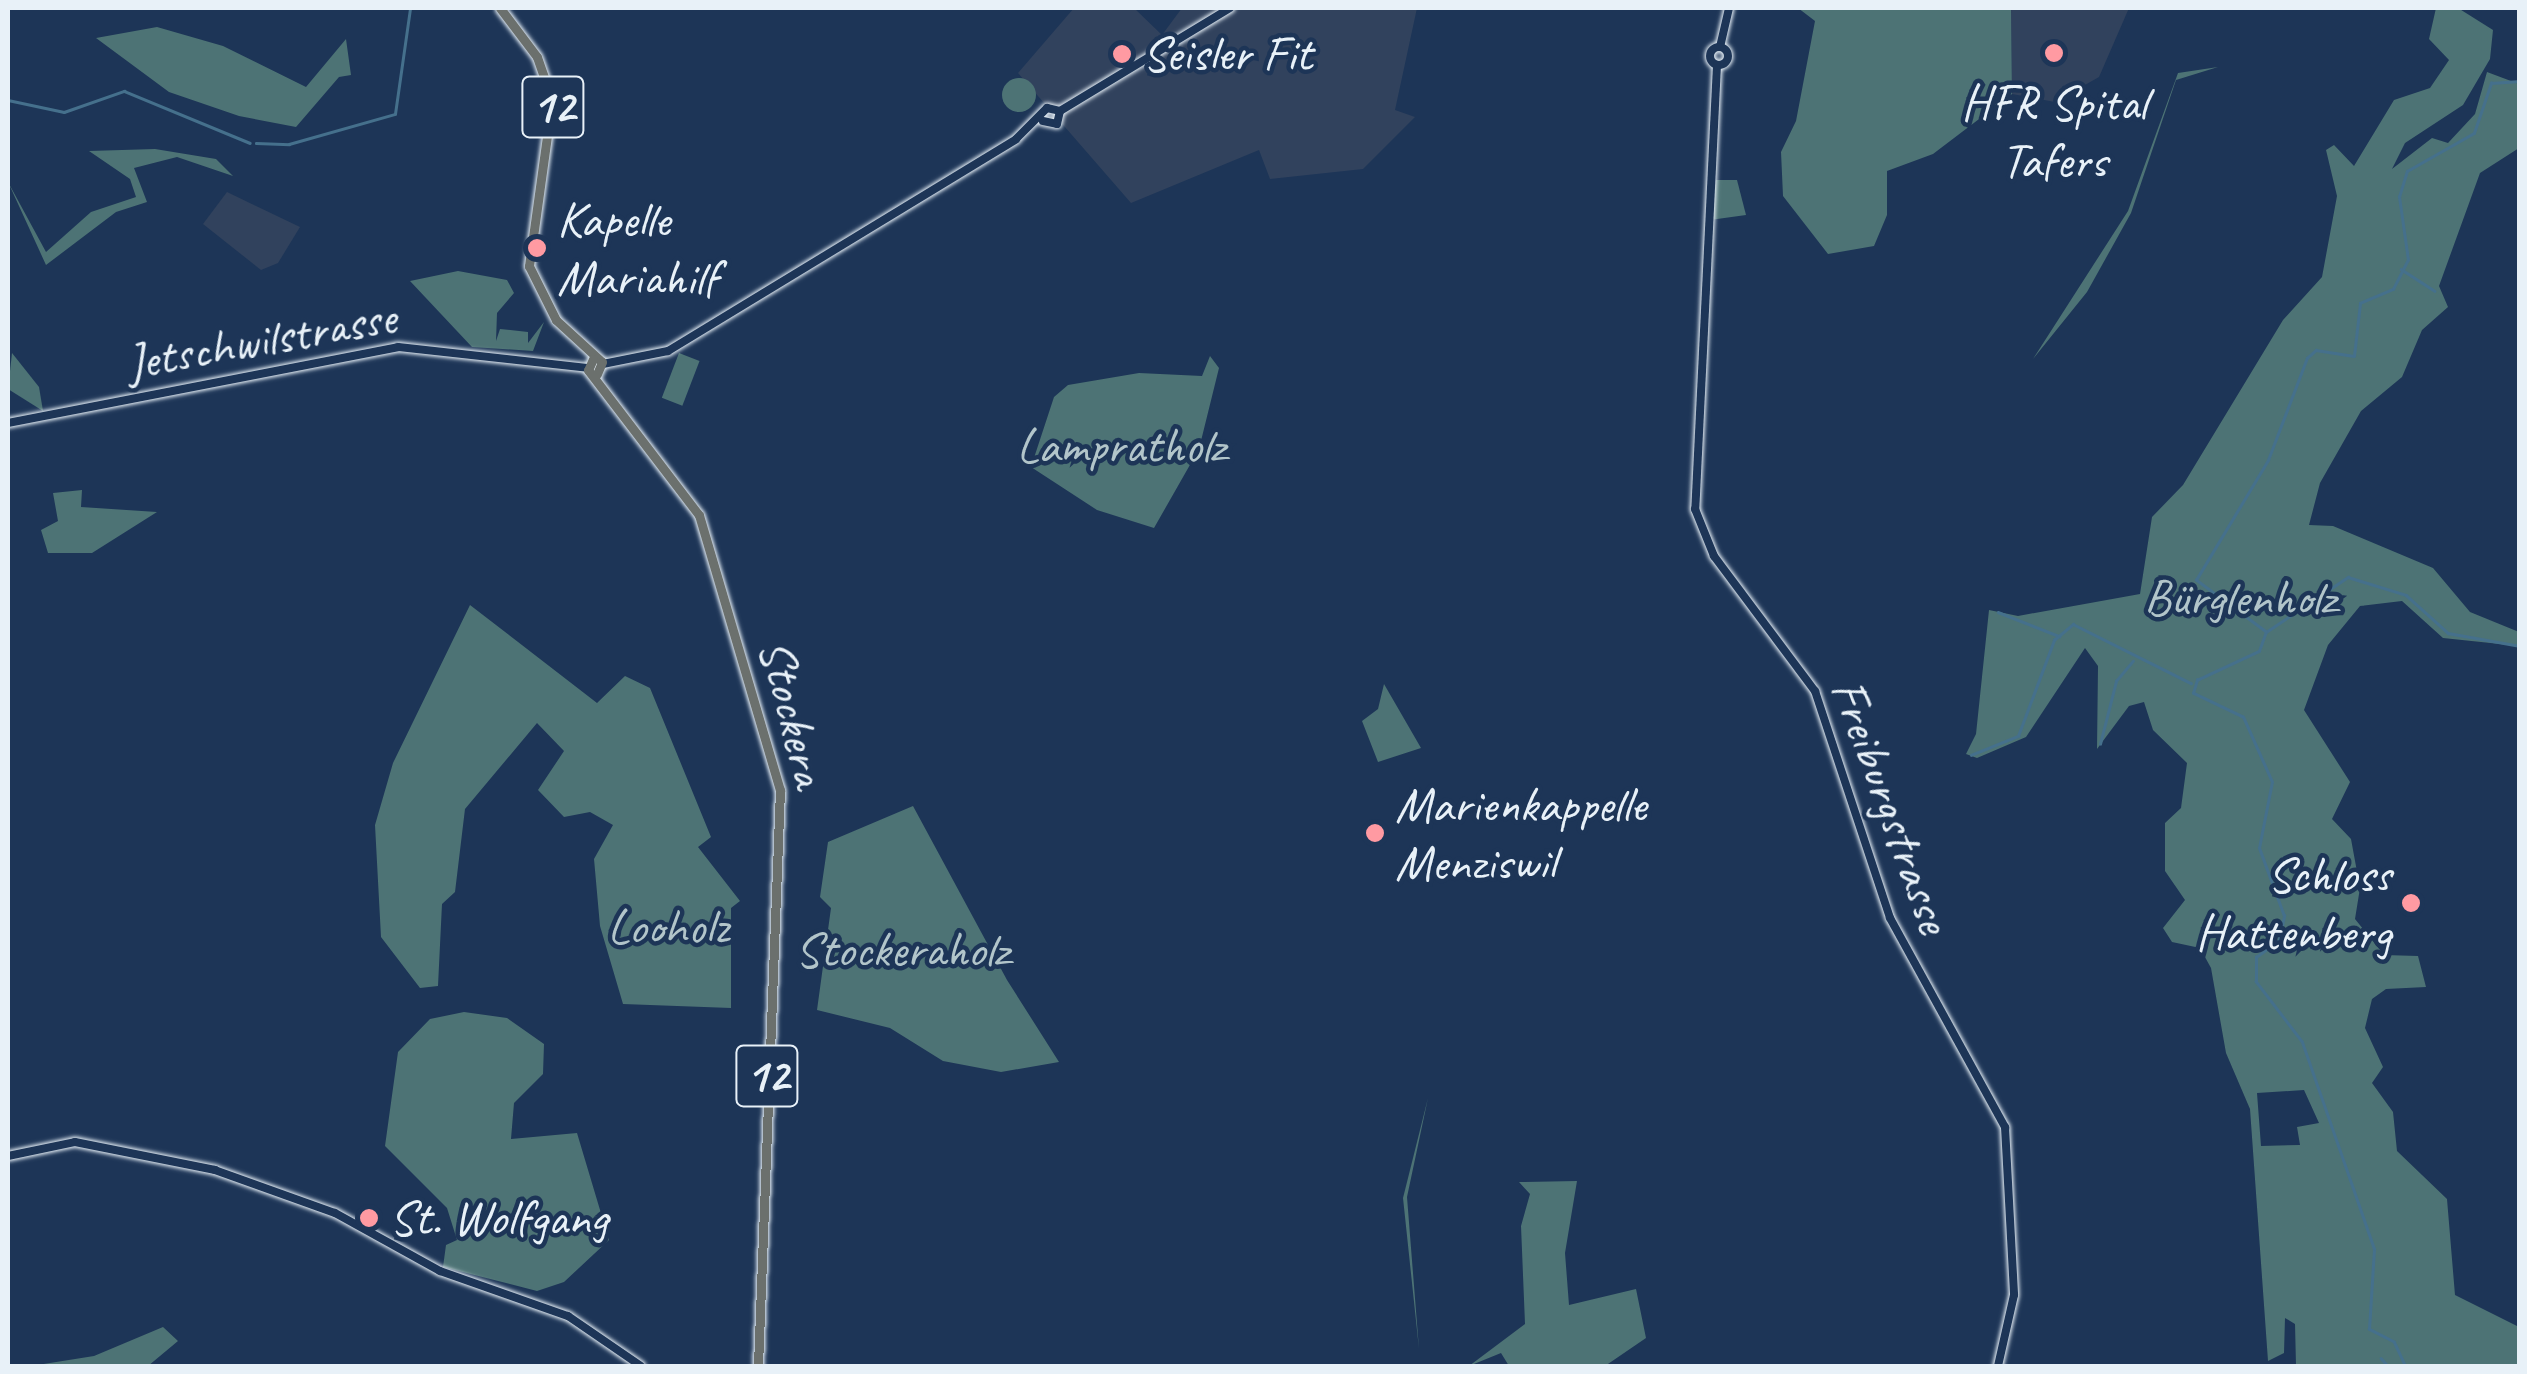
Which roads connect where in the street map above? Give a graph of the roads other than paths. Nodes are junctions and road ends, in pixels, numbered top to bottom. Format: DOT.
graph roads {
  1 [pos="500,8"];
  2 [pos="1230,8"];
  3 [pos="1728,8"];
  4 [pos="595,366"];
  5 [pos="8,423"];
  6 [pos="8,1156"];
  7 [pos="640,1366"];
  8 [pos="758,1366"];
  9 [pos="1998,1366"];
  1 -- 4 [label="main road, 12"];
  2 -- 4 [label="main road, Jetschwilstrasse"];
  3 -- 9 [label="main road, Freiburgstrasse"];
  4 -- 5 [label="main road, Jetschwilstrasse"];
  4 -- 8 [label="main road, Stockera / 12"];
  6 -- 7 [label="main road"];
}
